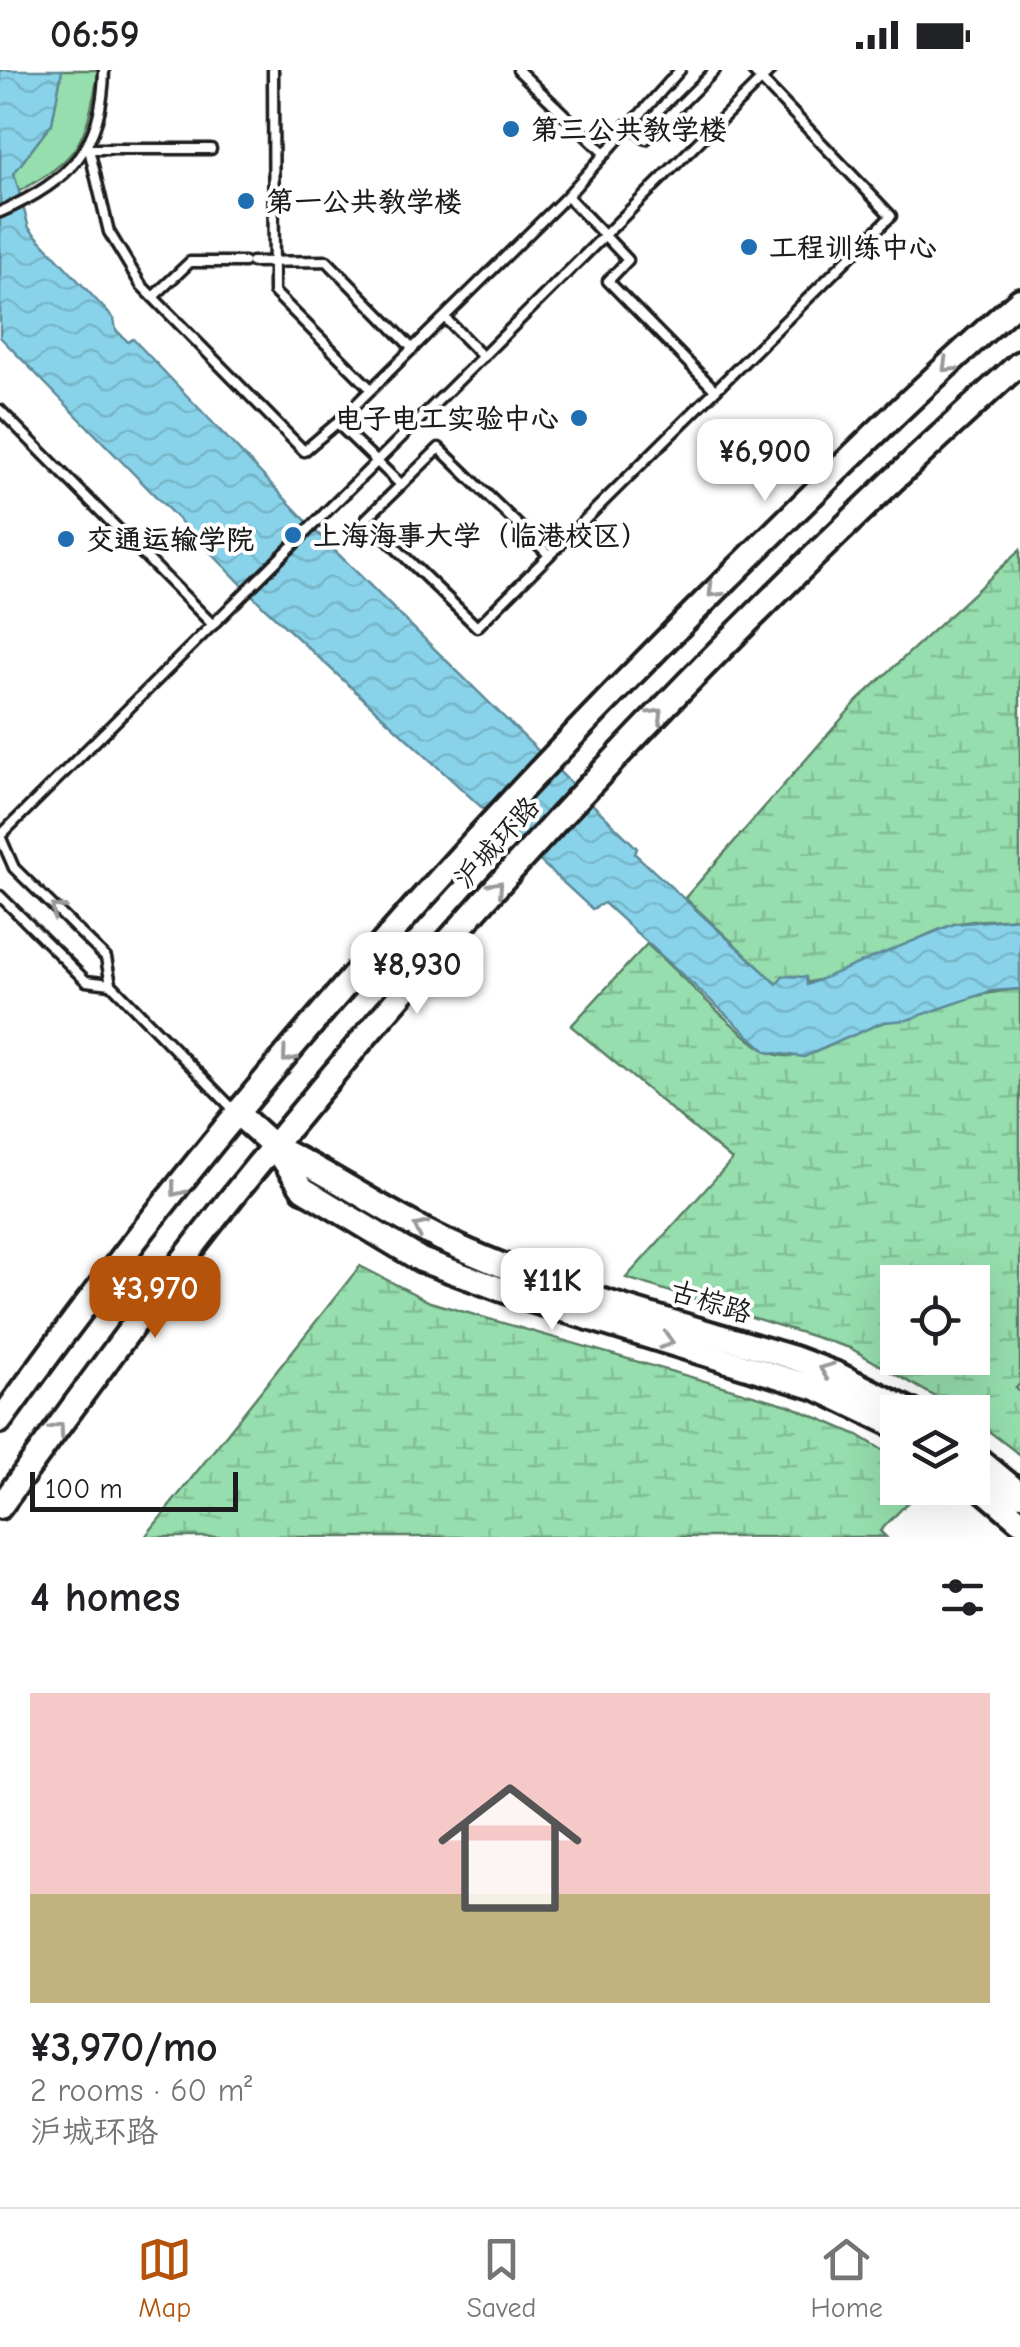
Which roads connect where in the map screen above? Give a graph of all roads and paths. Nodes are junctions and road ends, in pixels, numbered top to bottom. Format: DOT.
graph roads {
  1 [pos="104,70"];
  2 [pos="273,70"];
  3 [pos="518,70"];
  4 [pos="680,70"];
  5 [pos="716,70"];
  6 [pos="752,70"];
  7 [pos="770,70"];
  8 [pos="762,78"];
  9 [pos="628,123"];
  10 [pos="88,148"];
  11 [pos="211,150"];
  12 [pos="605,154"];
  13 [pos="568,196"];
  14 [pos="0,212"];
  15 [pos="608,236"];
  16 [pos="273,262"];
  17 [pos="152,297"];
  18 [pos="1020,300"];
  19 [pos="445,318"];
  20 [pos="413,348"];
  21 [pos="483,357"];
  22 [pos="1020,363"];
  23 [pos="714,389"];
  24 [pos="372,390"];
  25 [pos="0,410"];
  26 [pos="337,423"];
  27 [pos="378,462"];
  28 [pos="400,486"];
  29 [pos="549,555"];
  30 [pos="213,625"];
  31 [pos="0,836"];
  32 [pos="0,896"];
  33 [pos="111,984"];
  34 [pos="238,1114"];
  35 [pos="275,1147"];
  36 [pos="880,1396"];
  37 [pos="880,1418"];
  38 [pos="0,1421"];
  39 [pos="990,1469"];
  40 [pos="1020,1494"];
  41 [pos="990,1495"];
  42 [pos="0,1508"];
  43 [pos="1020,1521"];
  1 -- 10 [label="lane"];
  2 -- 16 [label="lane"];
  3 -- 12 [label="lane"];
  4 -- 9 [label="lane"];
  5 -- 9 [label="lane"];
  6 -- 8 [label="lane"];
  7 -- 8 [label="lane"];
  8 -- 15 [label="lane"];
  8 -- 23 [label="lane"];
  9 -- 12 [label="lane"];
  10 -- 11 [label="lane"];
  10 -- 14 [label="lane"];
  10 -- 17 [label="lane"];
  12 -- 13 [label="lane"];
  13 -- 15 [label="lane"];
  13 -- 19 [label="lane"];
  15 -- 21 [label="lane"];
  15 -- 23 [label="lane"];
  16 -- 17 [label="lane"];
  16 -- 20 [label="lane"];
  16 -- 24 [label="lane"];
  17 -- 26 [label="lane"];
  18 -- 34 [label="main road, 沪城环路, one-way"];
  19 -- 20 [label="lane"];
  19 -- 21 [label="lane"];
  20 -- 24 [label="lane"];
  21 -- 27 [label="lane"];
  35 -- 22 [label="main road, 沪城环路, one-way"];
  23 -- 29 [label="lane"];
  24 -- 26 [label="lane"];
  25 -- 30 [label="lane"];
  26 -- 27 [label="lane"];
  27 -- 28 [label="lane"];
  27 -- 30 [label="lane"];
  28 -- 29 [label="lane"];
  28 -- 29 [label="lane"];
  30 -- 31 [label="lane"];
  33 -- 31 [label="lane, one-way"];
  32 -- 33 [label="lane"];
  33 -- 34 [label="lane, 古棕路"];
  34 -- 35 [label="main road, 古棕路"];
  34 -- 38 [label="main road, 沪城环路, one-way"];
  36 -- 35 [label="main road, 古棕路, one-way"];
  35 -- 37 [label="main road, 古棕路, one-way"];
  42 -- 35 [label="main road, 沪城环路, one-way"];
  39 -- 40 [label="main road"];
  41 -- 43 [label="main road"];
}
